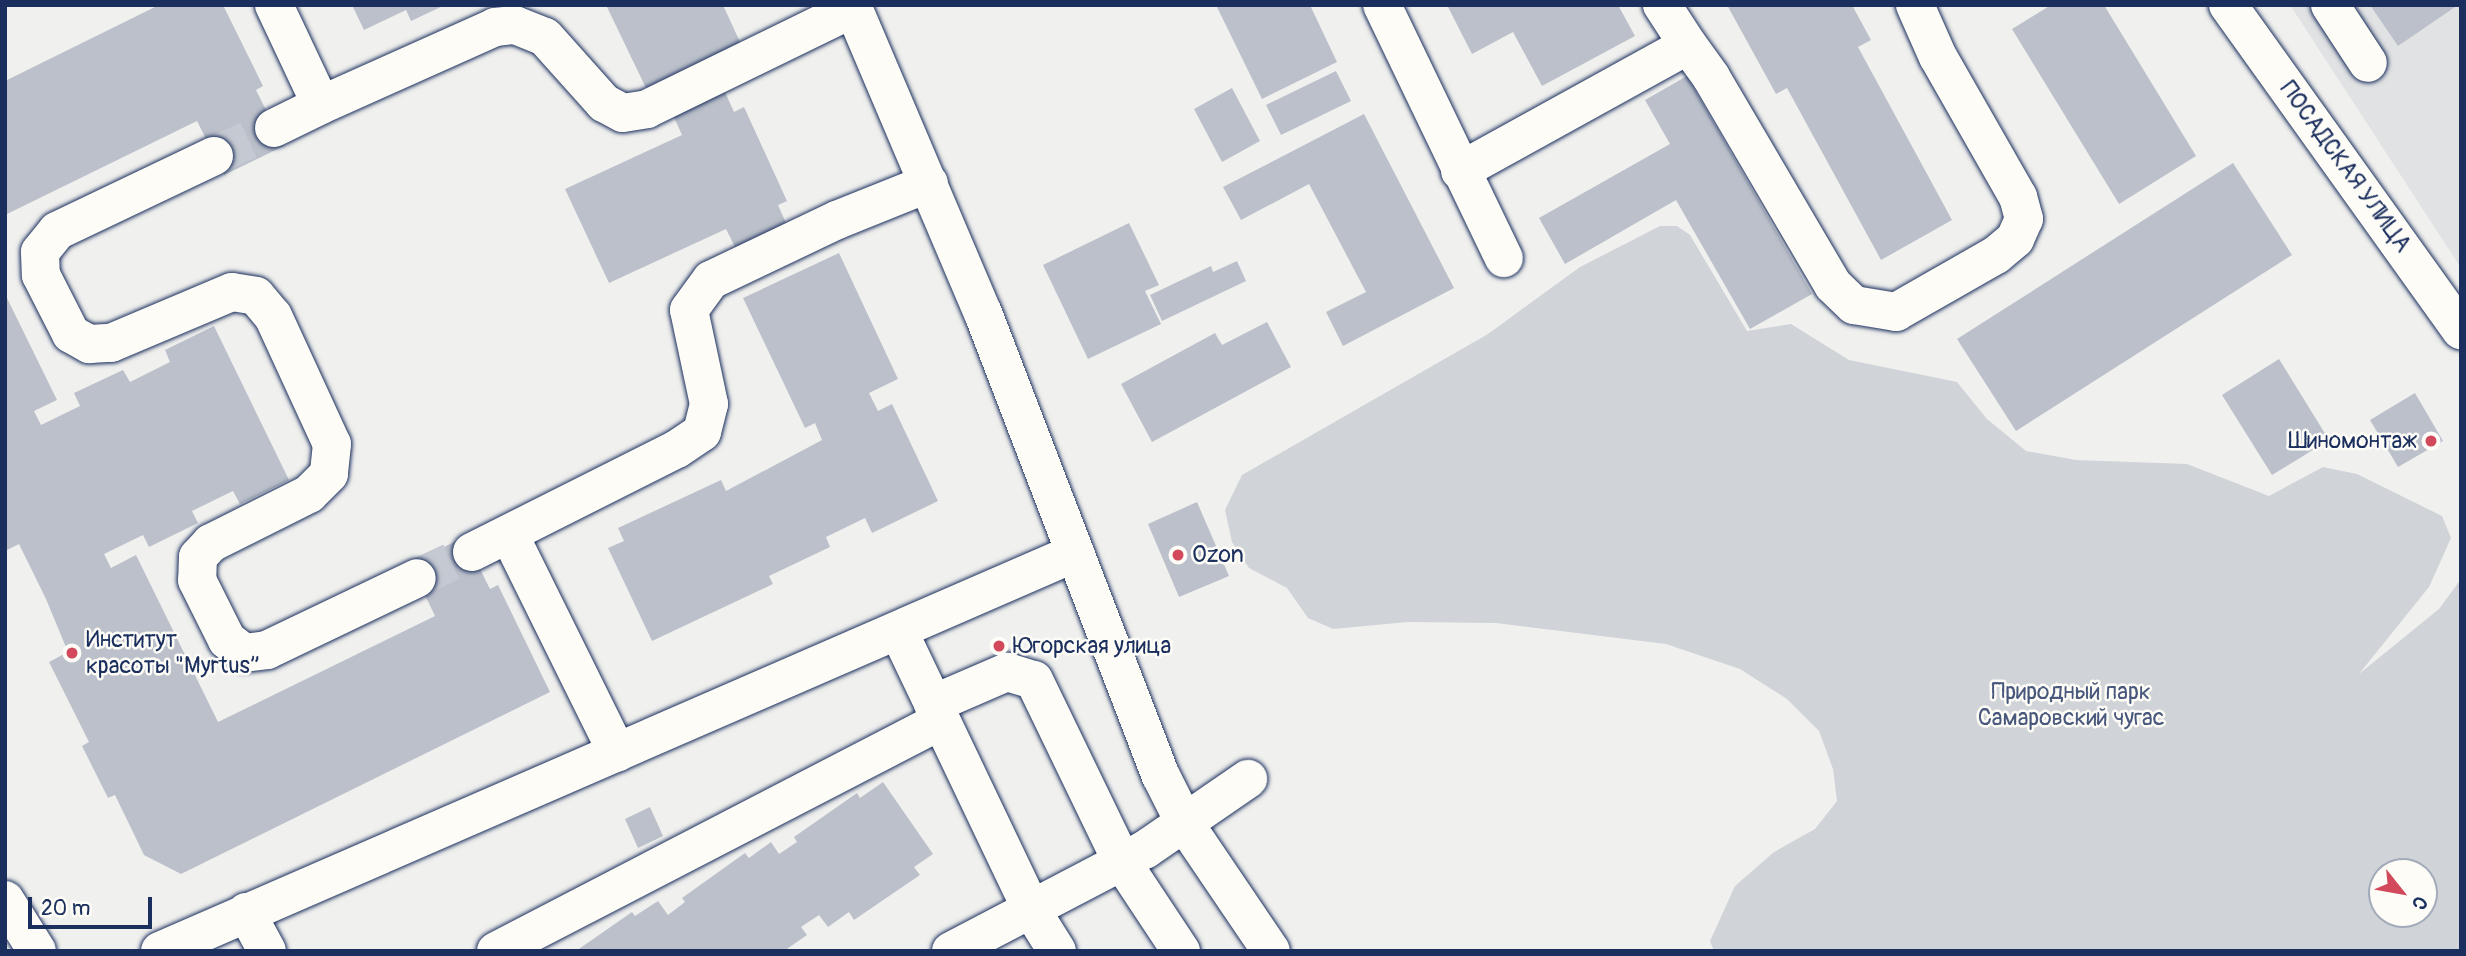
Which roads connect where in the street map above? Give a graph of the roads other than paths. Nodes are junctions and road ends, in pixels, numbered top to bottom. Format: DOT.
graph roads {
  1 [pos="274,5"];
  2 [pos="1382,5"];
  3 [pos="1662,5"];
  4 [pos="1915,5"];
  5 [pos="2228,5"];
  6 [pos="2330,5"];
  7 [pos="853,7"];
  8 [pos="1688,45"];
  9 [pos="2368,63"];
  10 [pos="321,105"];
  11 [pos="274,128"];
  12 [pos="214,156"];
  13 [pos="1461,170"];
  14 [pos="929,183"];
  15 [pos="1504,258"];
  16 [pos="2461,330"];
  17 [pos="509,534"];
  18 [pos="472,552"];
  19 [pos="1075,553"];
  20 [pos="417,578"];
  21 [pos="899,632"];
  22 [pos="936,712"];
  23 [pos="617,753"];
  24 [pos="1248,779"];
  25 [pos="1185,824"];
  26 [pos="1122,862"];
  27 [pos="5,901"];
  28 [pos="1031,911"];
  29 [pos="246,912"];
  30 [pos="37,951"];
  31 [pos="160,951"];
  32 [pos="267,951"];
  33 [pos="496,951"];
  34 [pos="951,951"];
  35 [pos="1056,951"];
  36 [pos="1181,951"];
  37 [pos="1271,951"];
  1 -- 10 [label="street"];
  2 -- 13 [label="street"];
  3 -- 8 [label="street"];
  4 -- 8 [label="street"];
  5 -- 16 [label="street, ПОСАДСКАЯ УЛИЦА"];
  6 -- 9 [label="street"];
  7 -- 10 [label="street"];
  7 -- 14 [label="street"];
  8 -- 13 [label="street"];
  10 -- 11 [label="street"];
  12 -- 20 [label="street"];
  13 -- 15 [label="street"];
  14 -- 17 [label="street"];
  14 -- 19 [label="street"];
  17 -- 18 [label="street"];
  17 -- 23 [label="street"];
  19 -- 21 [label="street"];
  19 -- 25 [label="street"];
  21 -- 22 [label="street"];
  21 -- 23 [label="street"];
  22 -- 26 [label="street"];
  22 -- 28 [label="street"];
  22 -- 33 [label="street"];
  23 -- 29 [label="street"];
  24 -- 25 [label="street"];
  25 -- 26 [label="street"];
  25 -- 37 [label="street"];
  26 -- 28 [label="street"];
  26 -- 36 [label="street"];
  27 -- 30 [label="street"];
  28 -- 34 [label="street"];
  28 -- 35 [label="street"];
  29 -- 31 [label="street"];
  29 -- 32 [label="street"];
}
